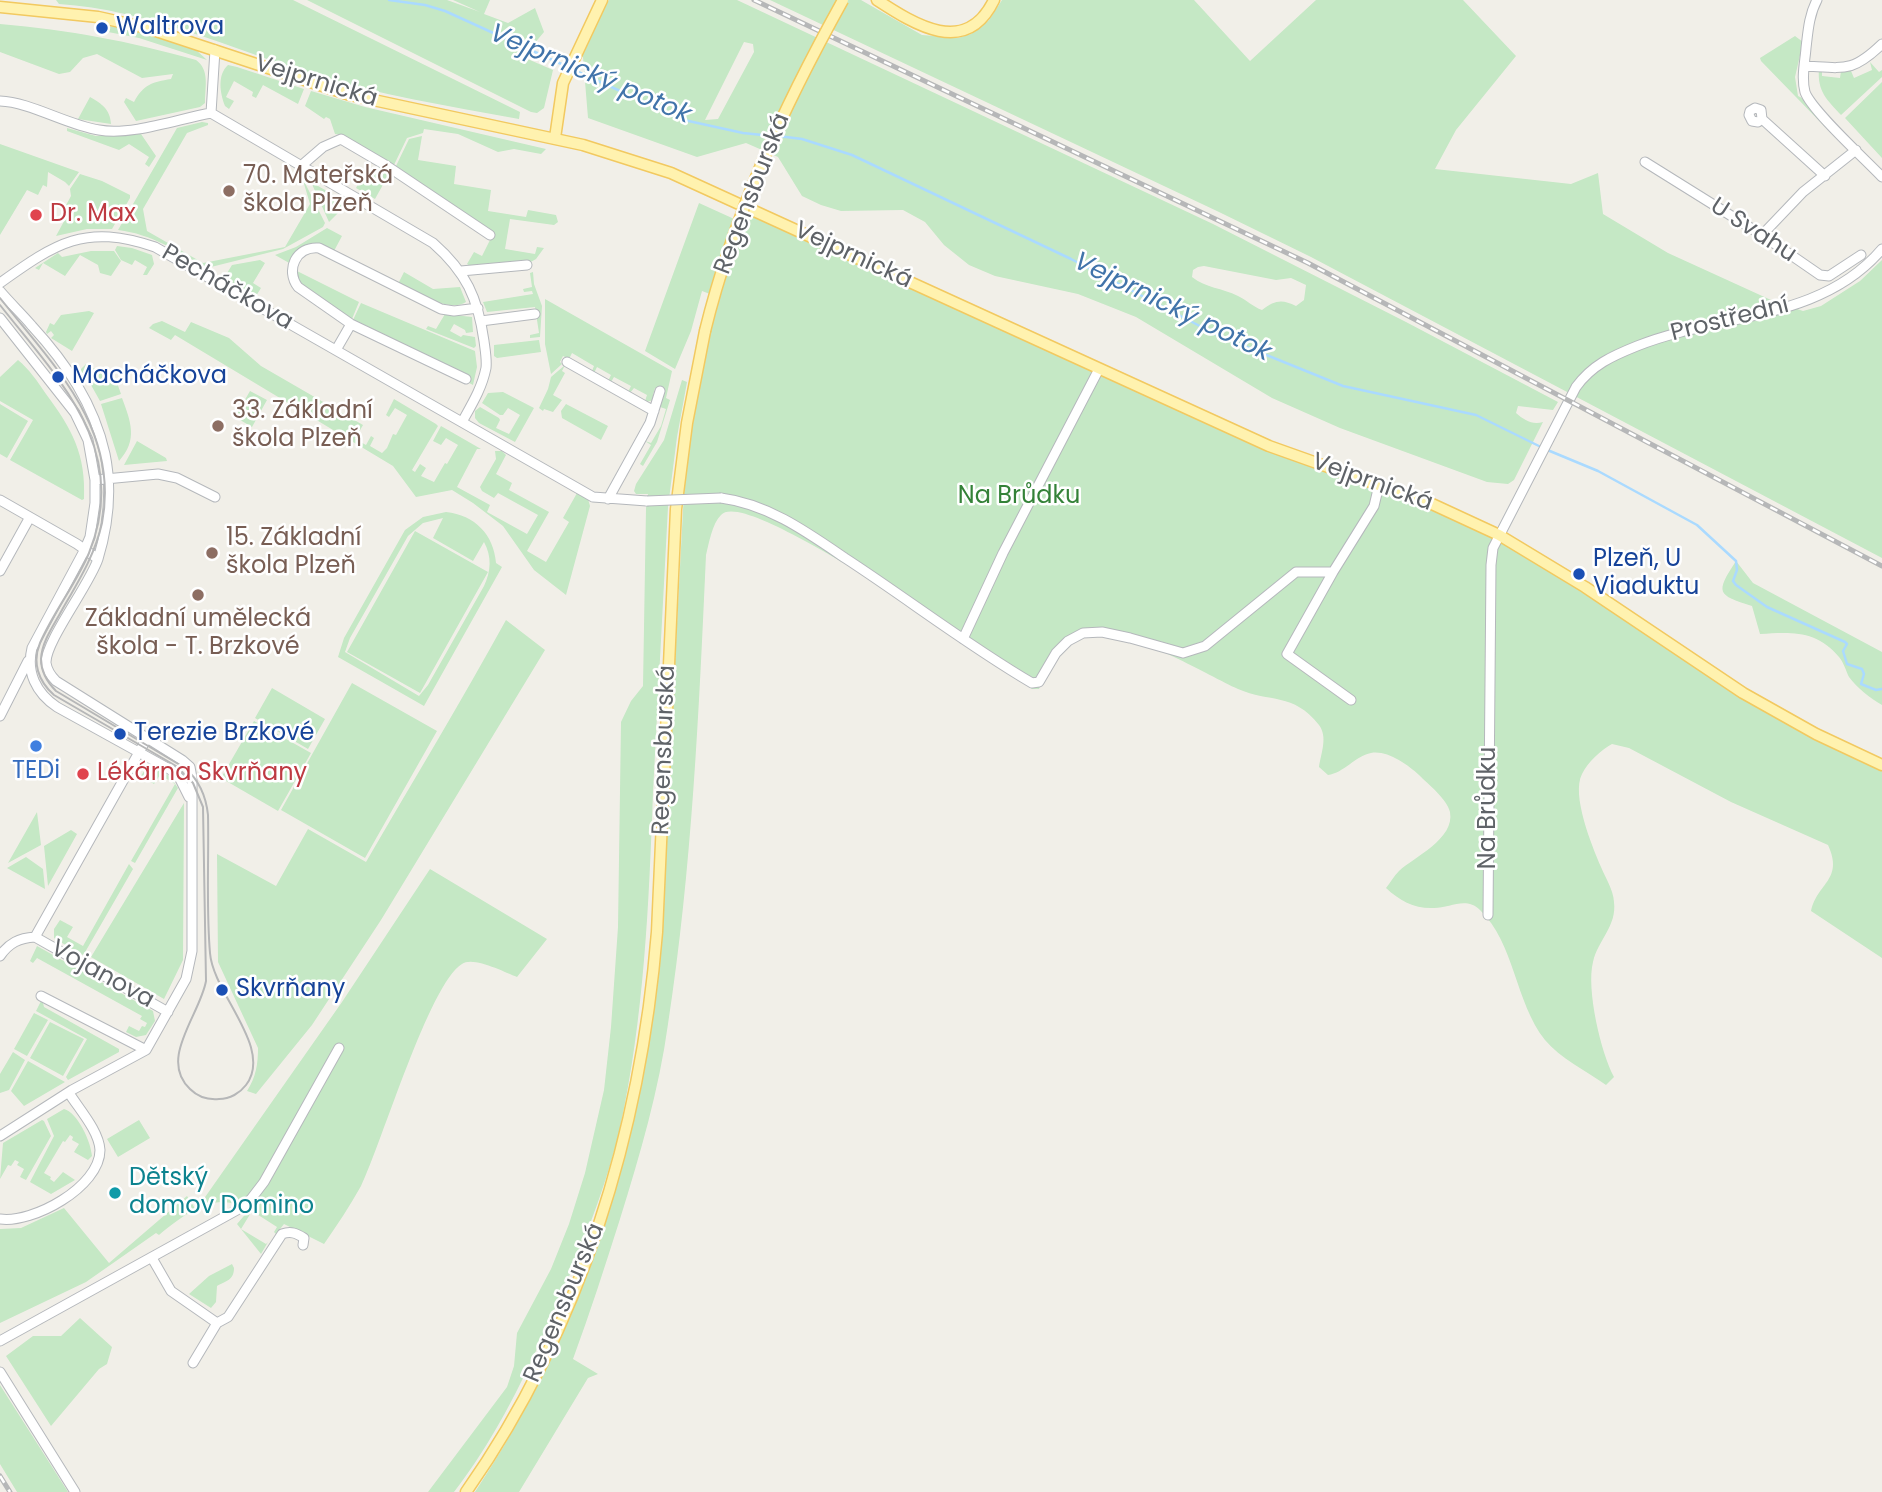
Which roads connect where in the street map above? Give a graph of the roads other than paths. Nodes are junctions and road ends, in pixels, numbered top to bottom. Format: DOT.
graph roads {
  1 [pos="602,0"];
  2 [pos="843,0"];
  3 [pos="877,0"];
  4 [pos="994,0"];
  5 [pos="1817,0"];
  6 [pos="43,5"];
  7 [pos="0,6"];
  8 [pos="1882,44"];
  9 [pos="215,50"];
  10 [pos="1804,66"];
  11 [pos="0,101"];
  12 [pos="211,113"];
  13 [pos="1762,119"];
  14 [pos="555,138"];
  15 [pos="1856,150"];
  16 [pos="1646,162"];
  17 [pos="301,166"];
  18 [pos="1825,176"];
  19 [pos="1882,177"];
  20 [pos="1762,234"];
  21 [pos="491,235"];
  22 [pos="1882,250"];
  23 [pos="1861,255"];
  24 [pos="527,265"];
  25 [pos="461,271"];
  26 [pos="0,283"];
  27 [pos="0,291"];
  28 [pos="478,308"];
  29 [pos="535,314"];
  30 [pos="0,318"];
  31 [pos="481,321"];
  32 [pos="351,324"];
  33 [pos="336,351"];
  34 [pos="567,362"];
  35 [pos="1099,369"];
  36 [pos="466,379"];
  37 [pos="660,391"];
  38 [pos="654,411"];
  39 [pos="462,422"];
  40 [pos="1541,455"];
  41 [pos="108,479"];
  42 [pos="95,481"];
  43 [pos="1379,485"];
  44 [pos="215,497"];
  45 [pos="608,499"];
  46 [pos="0,500"];
  47 [pos="30,517"];
  48 [pos="1499,535"];
  49 [pos="85,551"];
  50 [pos="98,559"];
  51 [pos="0,570"];
  52 [pos="1333,572"];
  53 [pos="963,639"];
  54 [pos="47,653"];
  55 [pos="29,660"];
  56 [pos="32,678"];
  57 [pos="56,681"];
  58 [pos="10,698"];
  59 [pos="1351,701"];
  60 [pos="0,716"];
  61 [pos="147,738"];
  62 [pos="138,752"];
  63 [pos="1882,765"];
  64 [pos="190,802"];
  65 [pos="1488,915"];
  66 [pos="35,937"];
  67 [pos="0,957"];
  68 [pos="41,996"];
  69 [pos="168,1012"];
  70 [pos="339,1048"];
  71 [pos="146,1049"];
  72 [pos="69,1093"];
  73 [pos="0,1136"];
  74 [pos="0,1219"];
  75 [pos="303,1245"];
  76 [pos="152,1258"];
  77 [pos="217,1323"];
  78 [pos="0,1341"];
  79 [pos="193,1363"];
  80 [pos="0,1372"];
  81 [pos="75,1492"];
  82 [pos="466,1492"];
  1 -- 14 [label="main road"];
  2 -- 82 [label="main road, Regensburská, bridge"];
  3 -- 4 [label="main road"];
  5 -- 10 [label="street"];
  6 -- 7 [label="main road, Vejprnická"];
  6 -- 9 [label="main road, Vejprnická"];
  8 -- 10 [label="street"];
  9 -- 12 [label="street"];
  9 -- 14 [label="main road, Vejprnická"];
  10 -- 15 [label="street"];
  11 -- 12 [label="street"];
  12 -- 17 [label="street"];
  13 -- 18 [label="street"];
  14 -- 35 [label="main road, Vejprnická"];
  15 -- 18 [label="street"];
  15 -- 19 [label="street"];
  16 -- 20 [label="street, U Svahu"];
  17 -- 21 [label="street"];
  17 -- 25 [label="street"];
  18 -- 20 [label="street"];
  20 -- 23 [label="street, U Svahu"];
  22 -- 40 [label="street, Prostřední"];
  24 -- 25 [label="street"];
  25 -- 28 [label="street"];
  26 -- 33 [label="street, Pecháčkova"];
  27 -- 41 [label="street"];
  28 -- 31 [label="street"];
  28 -- 32 [label="street, Pecháčkova"];
  29 -- 31 [label="street"];
  30 -- 42 [label="street"];
  31 -- 39 [label="street"];
  32 -- 33 [label="street"];
  32 -- 36 [label="street, Pecháčkova"];
  33 -- 39 [label="street, Pecháčkova"];
  34 -- 38 [label="street"];
  35 -- 43 [label="main road, Vejprnická"];
  35 -- 53 [label="street"];
  37 -- 38 [label="street"];
  38 -- 45 [label="street"];
  39 -- 45 [label="street, Pecháčkova"];
  40 -- 48 [label="street, Na Brůdku"];
  41 -- 42 [label="street"];
  41 -- 44 [label="street"];
  41 -- 50 [label="street"];
  42 -- 49 [label="street"];
  43 -- 48 [label="main road, Vejprnická"];
  43 -- 52 [label="street"];
  45 -- 53 [label="street, bridge"];
  46 -- 47 [label="street"];
  47 -- 49 [label="street"];
  47 -- 51 [label="street"];
  48 -- 63 [label="main road, Vejprnická"];
  48 -- 65 [label="street, Na Brůdku"];
  49 -- 50 [label="street"];
  49 -- 55 [label="street"];
  50 -- 54 [label="street"];
  52 -- 53 [label="street"];
  52 -- 59 [label="street"];
  54 -- 56 [label="street"];
  54 -- 57 [label="street"];
  55 -- 56 [label="street"];
  55 -- 58 [label="street"];
  56 -- 57 [label="street"];
  56 -- 58 [label="street"];
  56 -- 62 [label="street"];
  57 -- 61 [label="street"];
  58 -- 60 [label="street"];
  61 -- 62 [label="street"];
  61 -- 64 [label="street"];
  62 -- 64 [label="street"];
  62 -- 66 [label="street"];
  64 -- 69 [label="street"];
  66 -- 67 [label="street, Vojanova"];
  66 -- 69 [label="street, Vojanova"];
  68 -- 71 [label="street, Vojanova"];
  69 -- 71 [label="street, Vojanova"];
  70 -- 76 [label="street"];
  71 -- 72 [label="street, Vojanova"];
  72 -- 73 [label="street, Vojanova"];
  72 -- 74 [label="street"];
  75 -- 77 [label="street"];
  76 -- 77 [label="street"];
  76 -- 78 [label="street"];
  77 -- 79 [label="street"];
  80 -- 81 [label="street"];
}
